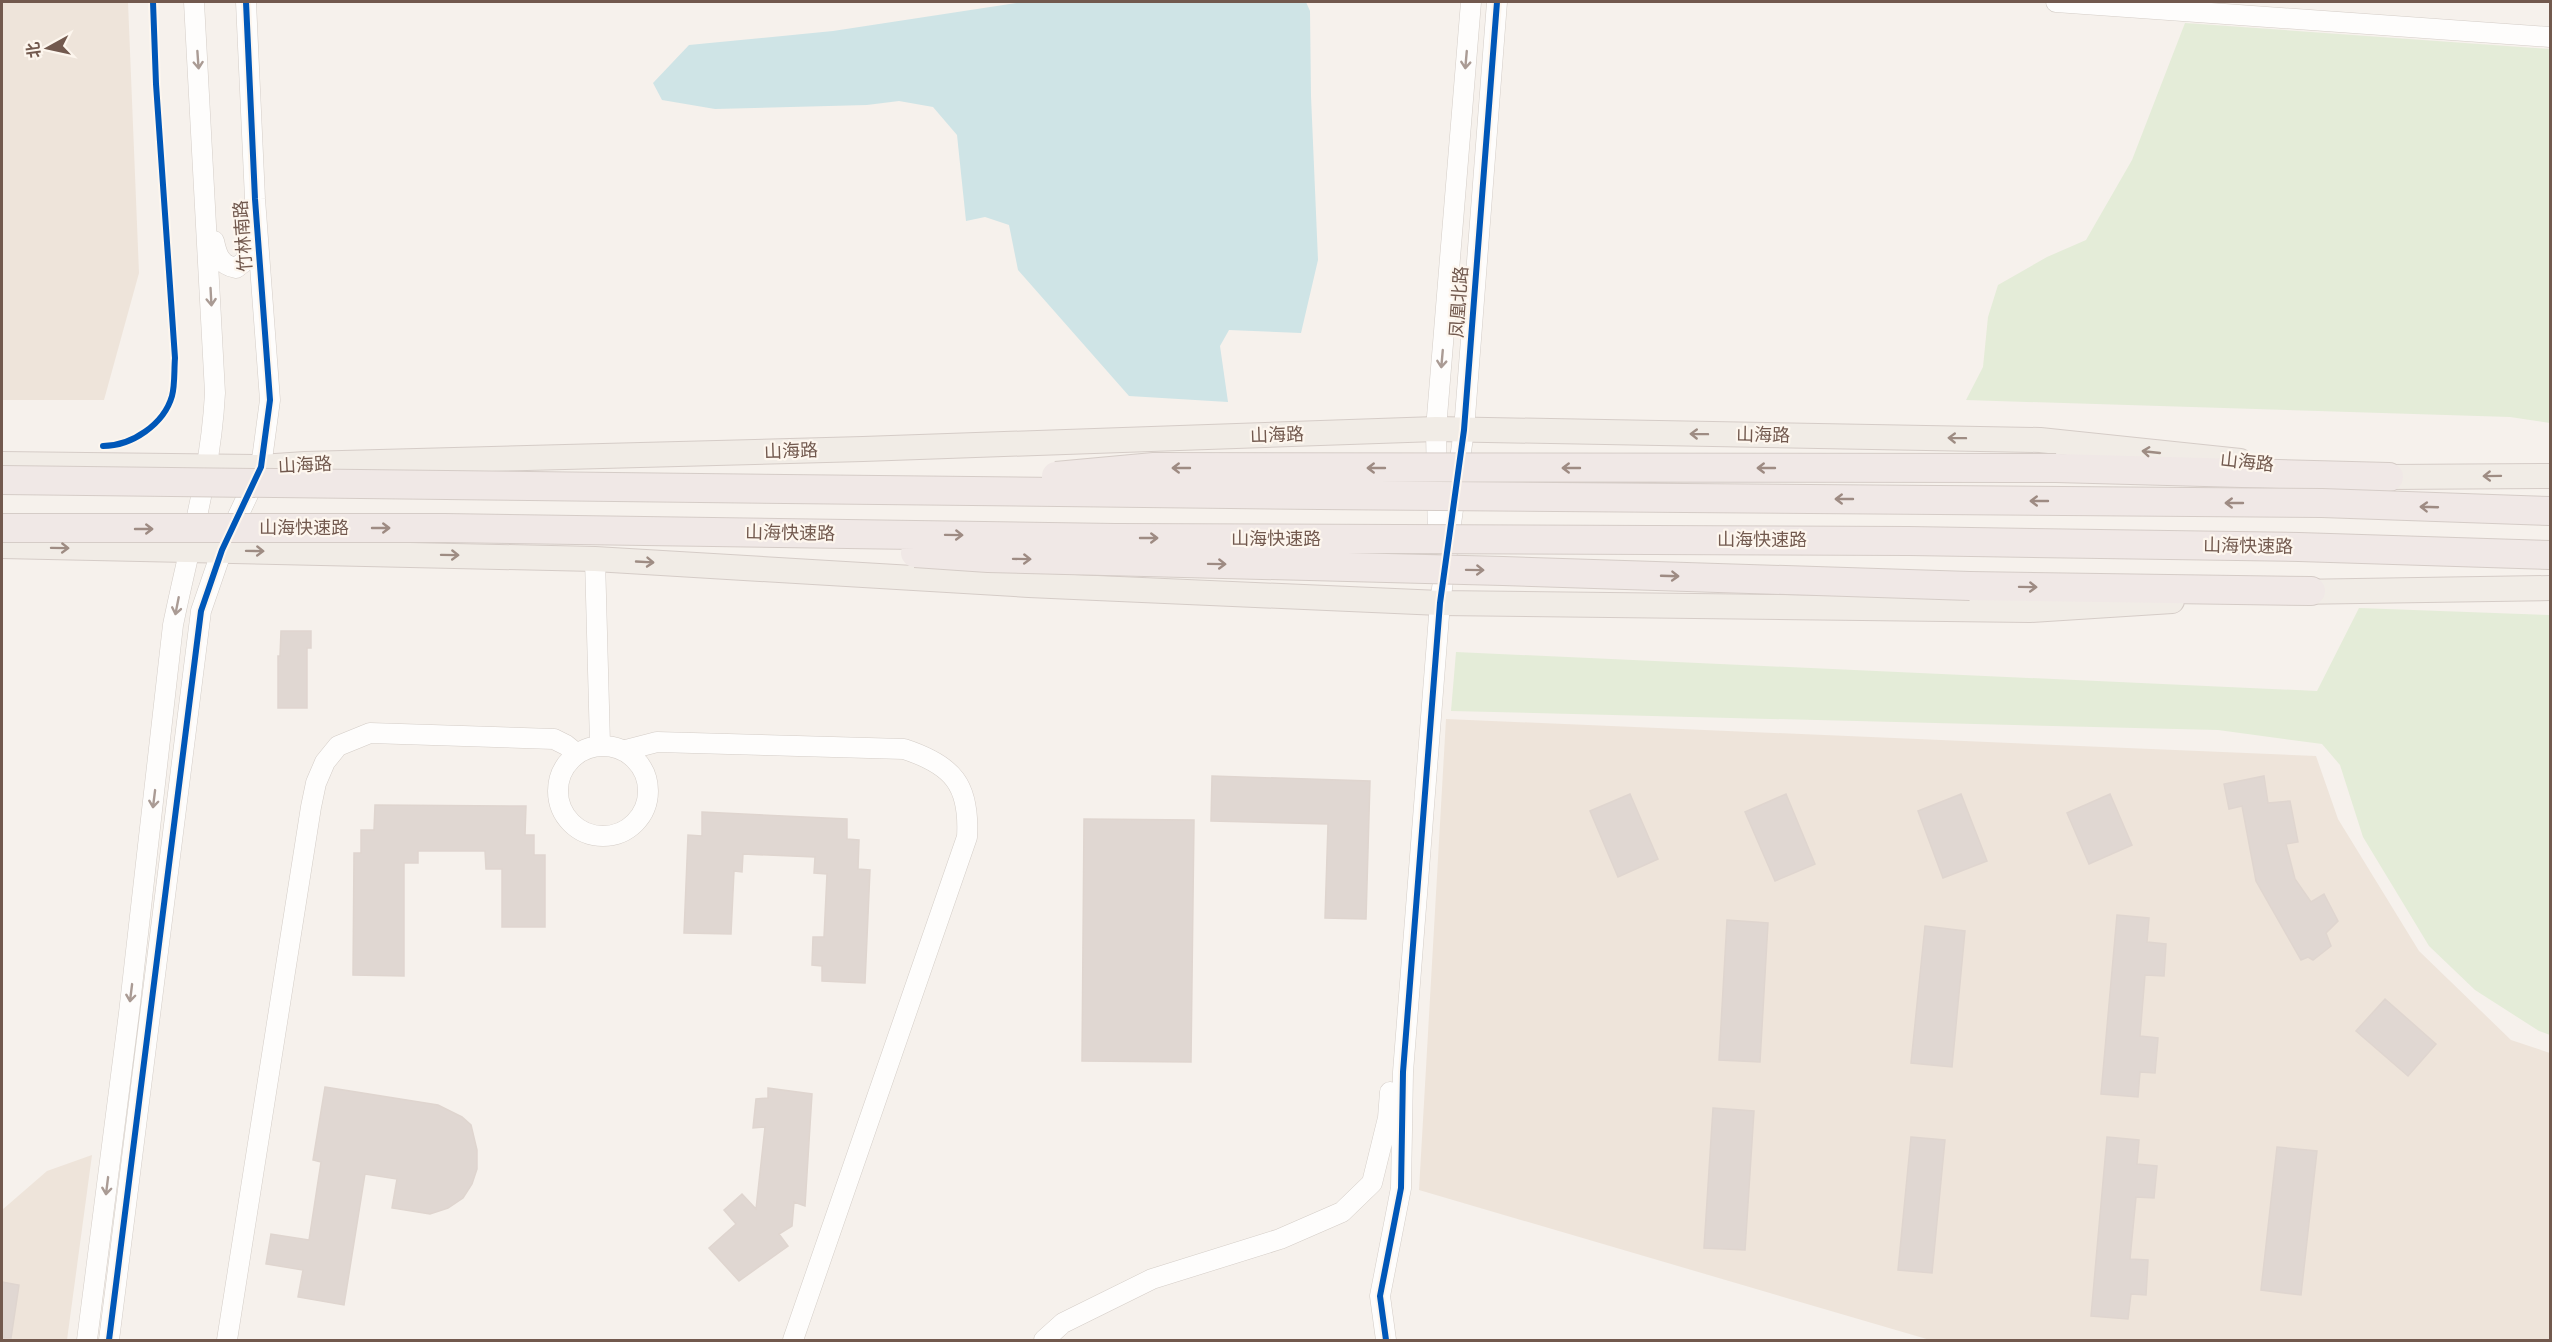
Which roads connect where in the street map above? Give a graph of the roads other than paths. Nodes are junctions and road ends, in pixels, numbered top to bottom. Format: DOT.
graph roads {
  1 [pos="194,2"];
  2 [pos="246,2"];
  3 [pos="1471,2"];
  4 [pos="1497,2"];
  5 [pos="2055,2"];
  6 [pos="2550,37"];
  7 [pos="206,197"];
  8 [pos="255,199"];
  9 [pos="1436,429"];
  10 [pos="1464,430"];
  11 [pos="2,464"];
  12 [pos="208,467"];
  13 [pos="261,467"];
  14 [pos="2550,476"];
  15 [pos="2389,477"];
  16 [pos="2,480"];
  17 [pos="889,490"];
  18 [pos="2550,511"];
  19 [pos="2,528"];
  20 [pos="565,529"];
  21 [pos="2,546"];
  22 [pos="191,550"];
  23 [pos="222,550"];
  24 [pos="2550,555"];
  25 [pos="595,559"];
  26 [pos="2550,588"];
  27 [pos="2311,591"];
  28 [pos="1440,603"];
  29 [pos="600,744"];
  30 [pos="626,750"];
  31 [pos="576,753"];
  32 [pos="1413,933"];
  33 [pos="87,1341"];
  34 [pos="109,1341"];
  35 [pos="227,1341"];
  36 [pos="793,1341"];
  37 [pos="1044,1341"];
  38 [pos="1386,1341"];
  1 -- 7 [label="street, 竹林南路, one-way"];
  2 -- 8 [label="street, 竹林南路"];
  3 -- 9 [label="street, 凤凰北路, one-way"];
  4 -- 10 [label="street, 凤凰北路"];
  5 -- 6 [label="street"];
  7 -- 8 [label="street"];
  7 -- 12 [label="street, 竹林南路, one-way"];
  8 -- 13 [label="street, 竹林南路"];
  9 -- 10 [label="main road, 山海路"];
  9 -- 13 [label="main road, 山海路"];
  9 -- 28 [label="street, 凤凰北路"];
  15 -- 10 [label="main road, 山海路, one-way"];
  10 -- 28 [label="street, 凤凰北路"];
  11 -- 12 [label="main road, 山海路"];
  12 -- 13 [label="main road, 山海路"];
  12 -- 22 [label="street, 竹林南路"];
  13 -- 23 [label="street, 竹林南路"];
  14 -- 15 [label="main road, 山海路, one-way"];
  15 -- 17 [label="highway, one-way, bridge"];
  16 -- 17 [label="highway, bridge"];
  18 -- 17 [label="highway, one-way, bridge"];
  19 -- 20 [label="highway, 山海快速路, one-way, bridge"];
  20 -- 24 [label="highway, 山海快速路, one-way, bridge"];
  20 -- 27 [label="highway, one-way, bridge"];
  21 -- 22 [label="main road, one-way"];
  22 -- 23 [label="main road"];
  22 -- 33 [label="street, 竹林南路, one-way"];
  23 -- 25 [label="main road, one-way"];
  23 -- 34 [label="street, 竹林南路"];
  25 -- 28 [label="main road, one-way"];
  25 -- 29 [label="street"];
  26 -- 27 [label="main road"];
  27 -- 28 [label="main road"];
  28 -- 32 [label="street"];
  29 -- 30 [label="street"];
  29 -- 31 [label="street"];
  30 -- 31 [label="street"];
  30 -- 36 [label="street"];
  31 -- 35 [label="street"];
  32 -- 37 [label="street"];
  32 -- 38 [label="street"];
}
